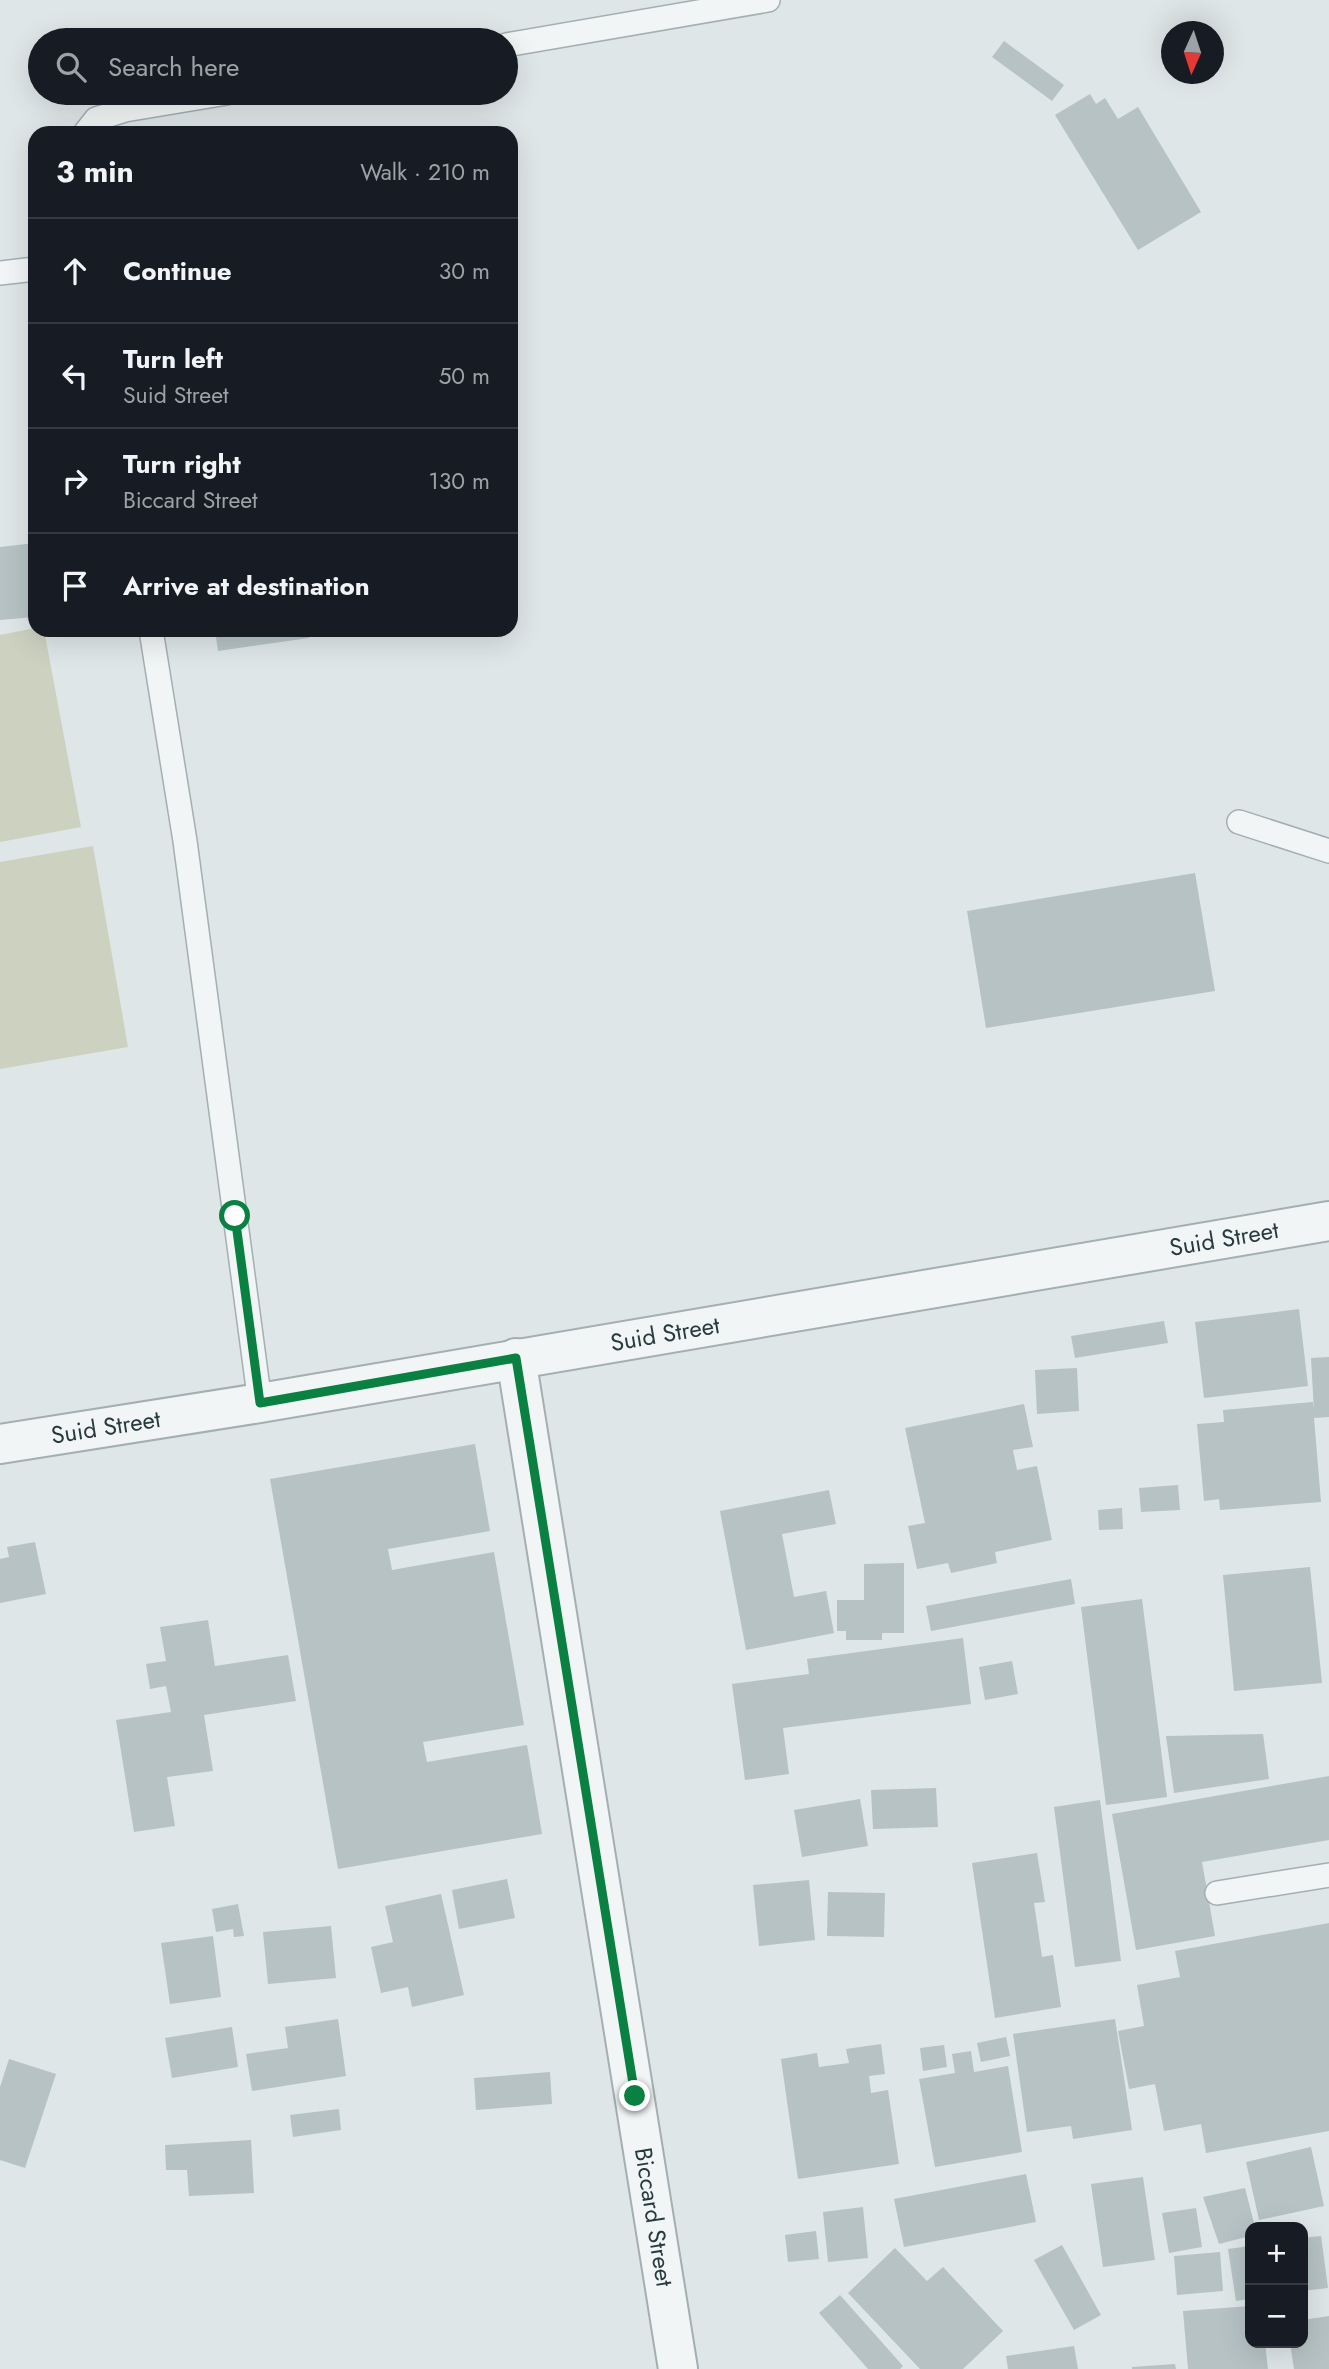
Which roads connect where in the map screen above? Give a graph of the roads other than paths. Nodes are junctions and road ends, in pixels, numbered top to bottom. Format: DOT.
graph roads {
  1 [pos="768,0"];
  2 [pos="518,43"];
  3 [pos="155,105"];
  4 [pos="90,126"];
  5 [pos="28,270"];
  6 [pos="0,273"];
  7 [pos="153,637"];
  8 [pos="1239,822"];
  9 [pos="1329,851"];
  10 [pos="1329,1221"];
  11 [pos="516,1358"];
  12 [pos="260,1403"];
  13 [pos="0,1444"];
  14 [pos="1329,1875"];
  15 [pos="1217,1893"];
  16 [pos="678,2369"];
  1 -- 2 [label="lane"];
  3 -- 4 [label="lane"];
  5 -- 6 [label="lane"];
  7 -- 12 [label="lane"];
  8 -- 9 [label="lane"];
  10 -- 11 [label="street, Suid Street"];
  11 -- 12 [label="street, Suid Street"];
  11 -- 16 [label="street, Biccard Street"];
  12 -- 13 [label="street, Suid Street"];
  14 -- 15 [label="lane"];
}
